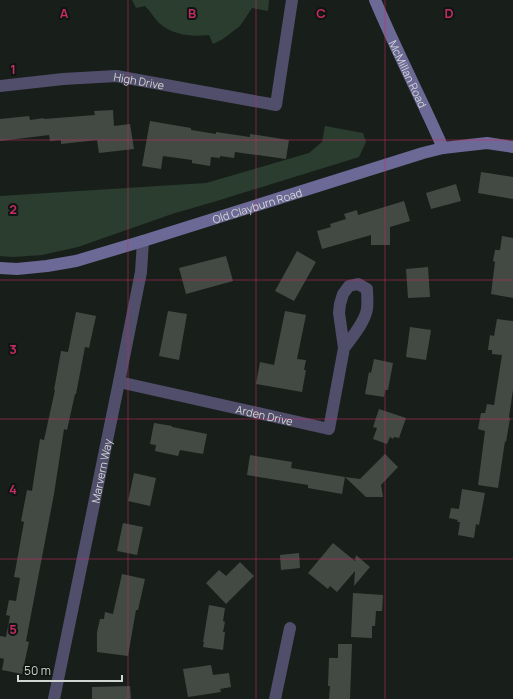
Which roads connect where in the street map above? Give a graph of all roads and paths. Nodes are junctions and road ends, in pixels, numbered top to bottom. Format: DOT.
graph roads {
  1 [pos="292,0"];
  2 [pos="375,0"];
  3 [pos="0,86"];
  4 [pos="513,147"];
  5 [pos="442,148"];
  6 [pos="143,241"];
  7 [pos="0,268"];
  8 [pos="344,348"];
  9 [pos="119,382"];
  10 [pos="290,628"];
  11 [pos="54,699"];
  12 [pos="275,699"];
  1 -- 3 [label="street, High Drive"];
  2 -- 5 [label="main road, McMillan Road"];
  4 -- 5 [label="main road, Old Clayburn Road"];
  5 -- 6 [label="main road, Old Clayburn Road"];
  6 -- 7 [label="main road, Old Clayburn Road"];
  6 -- 9 [label="street, Marvern Way"];
  8 -- 9 [label="street, Arden Drive"];
  9 -- 11 [label="street, Marvern Way"];
  10 -- 12 [label="street"];
}
